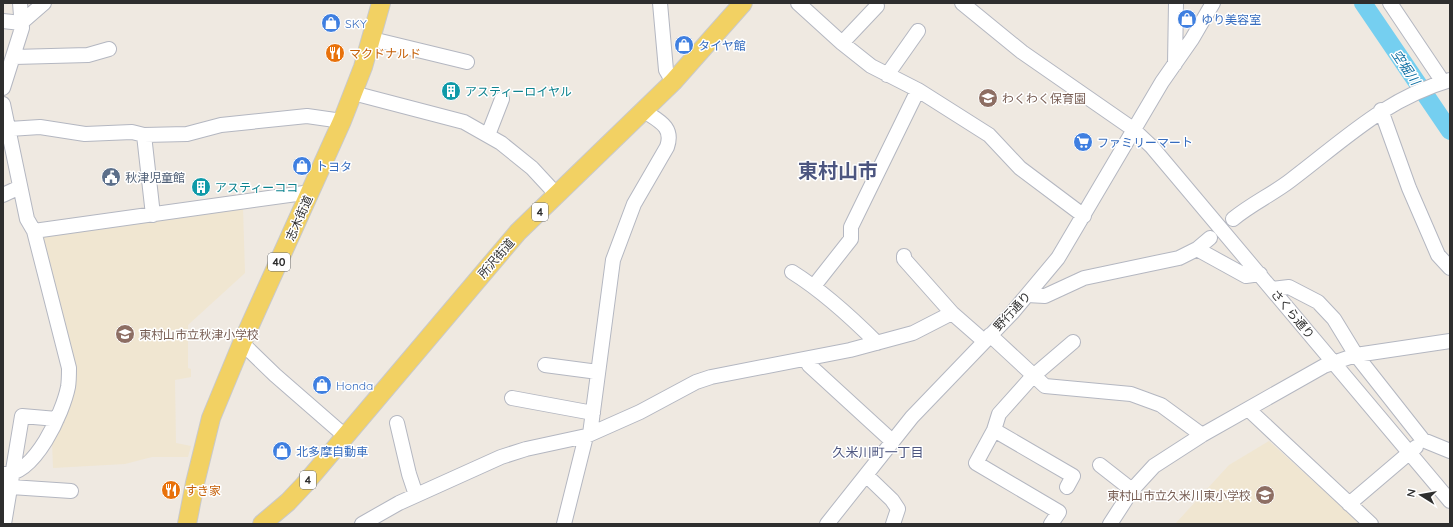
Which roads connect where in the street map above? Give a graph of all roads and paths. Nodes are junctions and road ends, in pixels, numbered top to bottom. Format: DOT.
graph roads {
  1 [pos="20,3"];
  2 [pos="44,3"];
  3 [pos="381,3"];
  4 [pos="660,3"];
  5 [pos="743,3"];
  6 [pos="798,3"];
  7 [pos="962,3"];
  8 [pos="1176,3"];
  9 [pos="1213,3"];
  10 [pos="1390,3"];
  11 [pos="876,6"];
  12 [pos="3,21"];
  13 [pos="21,23"];
  14 [pos="918,31"];
  15 [pos="372,39"];
  16 [pos="842,43"];
  17 [pos="109,49"];
  18 [pos="14,57"];
  19 [pos="467,62"];
  20 [pos="1175,64"];
  21 [pos="888,75"];
  22 [pos="673,82"];
  23 [pos="1445,82"];
  24 [pos="3,88"];
  25 [pos="918,90"];
  26 [pos="353,93"];
  27 [pos="502,99"];
  28 [pos="3,104"];
  29 [pos="1381,110"];
  30 [pos="644,111"];
  31 [pos="342,121"];
  32 [pos="9,129"];
  33 [pos="1133,129"];
  34 [pos="144,135"];
  35 [pos="488,135"];
  36 [pos="20,187"];
  37 [pos="311,192"];
  38 [pos="3,195"];
  39 [pos="557,195"];
  40 [pos="152,215"];
  41 [pos="1084,216"];
  42 [pos="1233,219"];
  43 [pos="34,230"];
  44 [pos="1210,238"];
  45 [pos="1197,249"];
  46 [pos="904,256"];
  47 [pos="1450,268"];
  48 [pos="792,272"];
  49 [pos="1260,274"];
  50 [pos="814,286"];
  51 [pos="1272,289"];
  52 [pos="1027,295"];
  53 [pos="952,313"];
  54 [pos="987,338"];
  55 [pos="1450,341"];
  56 [pos="878,342"];
  57 [pos="1073,342"];
  58 [pos="242,343"];
  59 [pos="1356,355"];
  60 [pos="806,359"];
  61 [pos="1334,362"];
  62 [pos="545,364"];
  63 [pos="598,372"];
  64 [pos="1032,377"];
  65 [pos="512,398"];
  66 [pos="1248,409"];
  67 [pos="593,413"];
  68 [pos="57,419"];
  69 [pos="397,423"];
  70 [pos="994,430"];
  71 [pos="588,435"];
  72 [pos="1202,435"];
  73 [pos="345,436"];
  74 [pos="1423,440"];
  75 [pos="892,441"];
  76 [pos="1450,451"];
  77 [pos="1410,453"];
  78 [pos="1100,465"];
  79 [pos="8,473"];
  80 [pos="866,475"];
  81 [pos="11,487"];
  82 [pos="1067,487"];
  83 [pos="1132,490"];
  84 [pos="71,491"];
  85 [pos="416,495"];
  86 [pos="1450,501"];
  87 [pos="1349,504"];
  88 [pos="267,522"];
  89 [pos="366,523"];
  90 [pos="4,524"];
  91 [pos="187,524"];
  92 [pos="564,524"];
  93 [pos="827,524"];
  94 [pos="893,524"];
  95 [pos="1051,524"];
  96 [pos="1110,524"];
  97 [pos="1371,524"];
  1 -- 13 [label="street"];
  2 -- 13 [label="street"];
  3 -- 15 [label="main road, 志木街道 / 40"];
  4 -- 22 [label="street"];
  5 -- 22 [label="main road, 所沢街道 / 4"];
  6 -- 16 [label="street"];
  7 -- 33 [label="street, さくら通り"];
  8 -- 20 [label="street"];
  9 -- 20 [label="street, 野行通り"];
  10 -- 23 [label="street"];
  11 -- 16 [label="street"];
  12 -- 13 [label="street"];
  13 -- 18 [label="street"];
  14 -- 21 [label="street"];
  15 -- 19 [label="street"];
  15 -- 26 [label="main road, 志木街道 / 40"];
  16 -- 21 [label="street"];
  17 -- 18 [label="street"];
  18 -- 24 [label="street"];
  20 -- 33 [label="street, 野行通り"];
  21 -- 25 [label="street"];
  22 -- 30 [label="main road, 所沢街道 / 4"];
  23 -- 29 [label="street"];
  25 -- 41 [label="street"];
  25 -- 50 [label="street"];
  26 -- 31 [label="main road, 志木街道 / 40"];
  26 -- 35 [label="street"];
  27 -- 35 [label="street"];
  28 -- 32 [label="street"];
  29 -- 42 [label="street"];
  29 -- 47 [label="street"];
  30 -- 39 [label="main road, 所沢街道 / 4"];
  30 -- 63 [label="street"];
  31 -- 34 [label="street"];
  31 -- 37 [label="main road, 志木街道 / 40"];
  32 -- 34 [label="street"];
  32 -- 36 [label="street"];
  33 -- 41 [label="street, 野行通り"];
  33 -- 49 [label="street, さくら通り"];
  34 -- 40 [label="street"];
  35 -- 39 [label="street"];
  36 -- 38 [label="street"];
  36 -- 43 [label="street"];
  37 -- 40 [label="street"];
  37 -- 58 [label="main road, 志木街道 / 40"];
  39 -- 73 [label="main road, 所沢街道 / 4"];
  40 -- 43 [label="street"];
  41 -- 52 [label="street, 野行通り"];
  43 -- 68 [label="street"];
  44 -- 45 [label="street"];
  45 -- 49 [label="street"];
  45 -- 52 [label="street"];
  46 -- 53 [label="street"];
  48 -- 50 [label="street"];
  49 -- 51 [label="street, さくら通り"];
  50 -- 56 [label="street"];
  51 -- 59 [label="street"];
  51 -- 61 [label="street, さくら通り"];
  52 -- 54 [label="street, 野行通り"];
  53 -- 54 [label="street"];
  53 -- 56 [label="street"];
  54 -- 64 [label="street"];
  54 -- 75 [label="street, 野行通り"];
  55 -- 59 [label="street"];
  56 -- 60 [label="street"];
  57 -- 64 [label="street"];
  58 -- 73 [label="street"];
  58 -- 91 [label="main road, 志木街道 / 40"];
  59 -- 61 [label="street"];
  59 -- 74 [label="street"];
  60 -- 71 [label="street"];
  60 -- 75 [label="street"];
  61 -- 66 [label="street"];
  61 -- 77 [label="street, さくら通り"];
  62 -- 63 [label="street"];
  63 -- 67 [label="street"];
  64 -- 70 [label="street"];
  64 -- 72 [label="street"];
  65 -- 67 [label="street"];
  66 -- 72 [label="street"];
  66 -- 87 [label="street"];
  67 -- 71 [label="street"];
  68 -- 79 [label="street"];
  68 -- 79 [label="street"];
  69 -- 85 [label="street"];
  70 -- 82 [label="street"];
  70 -- 95 [label="street"];
  71 -- 85 [label="street"];
  71 -- 92 [label="street"];
  72 -- 83 [label="street"];
  73 -- 88 [label="main road, 所沢街道 / 4"];
  74 -- 76 [label="street"];
  74 -- 77 [label="street"];
  75 -- 80 [label="street, 野行通り"];
  77 -- 86 [label="street, さくら通り"];
  77 -- 87 [label="street"];
  78 -- 83 [label="street"];
  79 -- 81 [label="street"];
  80 -- 93 [label="street, 野行通り"];
  80 -- 94 [label="street"];
  81 -- 84 [label="street"];
  81 -- 90 [label="street"];
  83 -- 96 [label="street"];
  85 -- 89 [label="street"];
  87 -- 97 [label="street"];
}
